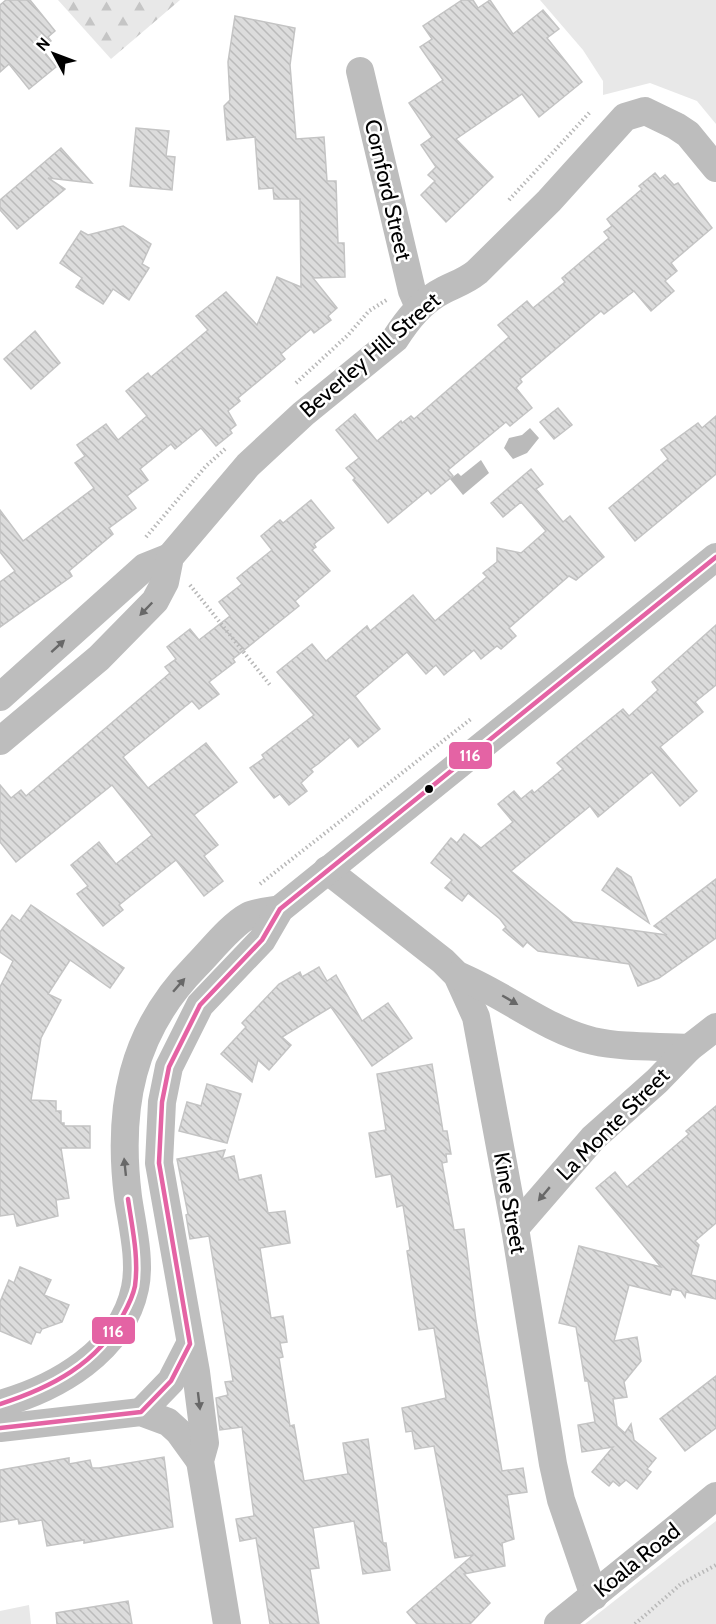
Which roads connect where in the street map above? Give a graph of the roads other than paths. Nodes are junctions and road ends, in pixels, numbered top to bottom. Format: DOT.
graph roads {
  1 [pos="360,70"];
  2 [pos="716,168"];
  3 [pos="419,307"];
  4 [pos="716,557"];
  5 [pos="170,558"];
  6 [pos="0,697"];
  7 [pos="0,741"];
  8 [pos="327,870"];
  9 [pos="280,909"];
  10 [pos="457,975"];
  11 [pos="716,1027"];
  12 [pos="689,1048"];
  13 [pos="514,1228"];
  14 [pos="190,1344"];
  15 [pos="0,1404"];
  16 [pos="141,1412"];
  17 [pos="0,1428"];
  18 [pos="200,1461"];
  19 [pos="716,1496"];
  20 [pos="594,1596"];
  21 [pos="227,1624"];
  22 [pos="558,1624"];
  1 -- 3 [label="street, Cornford Street"];
  2 -- 3 [label="street, Beverley Hill Street"];
  3 -- 5 [label="street, Beverley Hill Street"];
  4 -- 8 [label="street"];
  6 -- 5 [label="street, Beverley Hill Street, one-way"];
  5 -- 7 [label="street, Beverley Hill Street, one-way"];
  8 -- 9 [label="street"];
  8 -- 10 [label="street, Kine Street"];
  9 -- 14 [label="street"];
  15 -- 9 [label="street, one-way"];
  10 -- 12 [label="street, La Monte Street, one-way"];
  10 -- 13 [label="street, Kine Street"];
  11 -- 12 [label="street, La Monte Street"];
  12 -- 13 [label="street, La Monte Street, one-way"];
  13 -- 20 [label="street, Kine Street"];
  14 -- 16 [label="street"];
  14 -- 18 [label="street, one-way"];
  16 -- 17 [label="street"];
  16 -- 18 [label="street"];
  18 -- 21 [label="street"];
  19 -- 20 [label="street, Koala Road"];
  20 -- 22 [label="street, Koala Road"];
}
